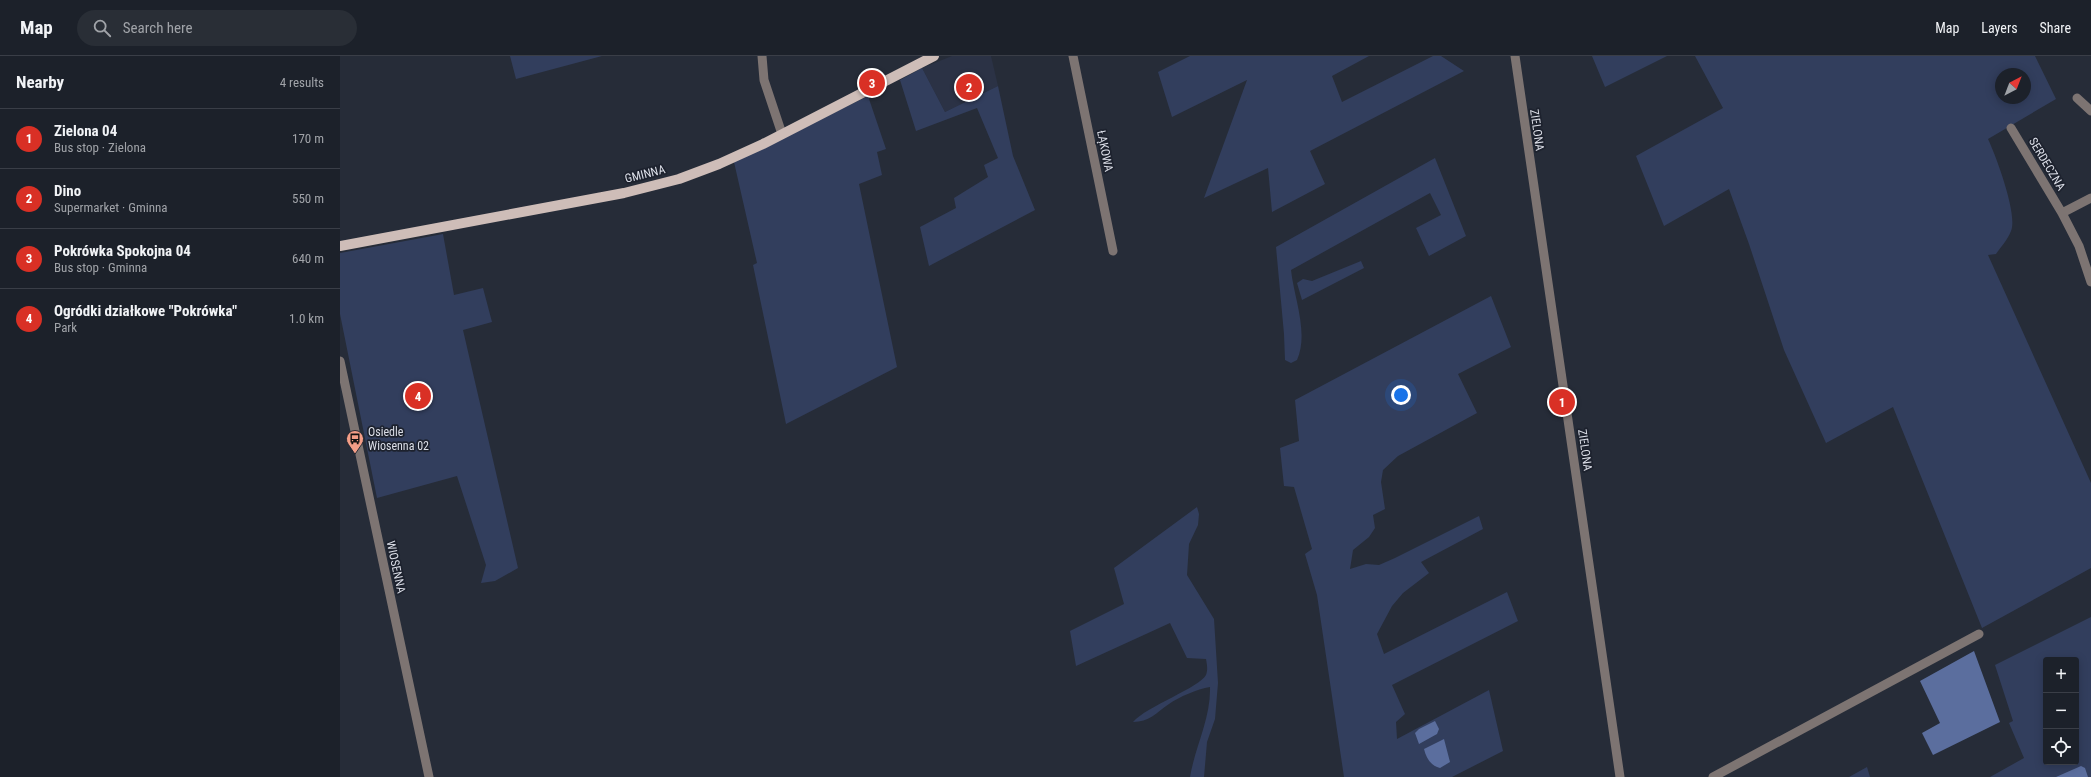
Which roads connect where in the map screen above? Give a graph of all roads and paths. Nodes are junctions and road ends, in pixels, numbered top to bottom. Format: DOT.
graph roads {
  1 [pos="762,56"];
  2 [pos="934,56"];
  3 [pos="1073,56"];
  4 [pos="1514,56"];
  5 [pos="2077,98"];
  6 [pos="2091,111"];
  7 [pos="2011,128"];
  8 [pos="782,134"];
  9 [pos="2091,198"];
  10 [pos="2062,213"];
  11 [pos="340,246"];
  12 [pos="1112,251"];
  13 [pos="2091,282"];
  14 [pos="340,361"];
  15 [pos="1979,634"];
  16 [pos="429,777"];
  17 [pos="1620,777"];
  18 [pos="1713,777"];
  1 -- 8 [label="street"];
  2 -- 8 [label="main road, GMINNA"];
  3 -- 12 [label="street, ŁĄKOWA"];
  4 -- 17 [label="street, ZIELONA"];
  5 -- 6 [label="street"];
  7 -- 10 [label="street, SERDECZNA"];
  8 -- 11 [label="main road, GMINNA"];
  9 -- 10 [label="street"];
  10 -- 13 [label="street, SERDECZNA"];
  14 -- 16 [label="street, WIOSENNA"];
  15 -- 18 [label="street"];
}
